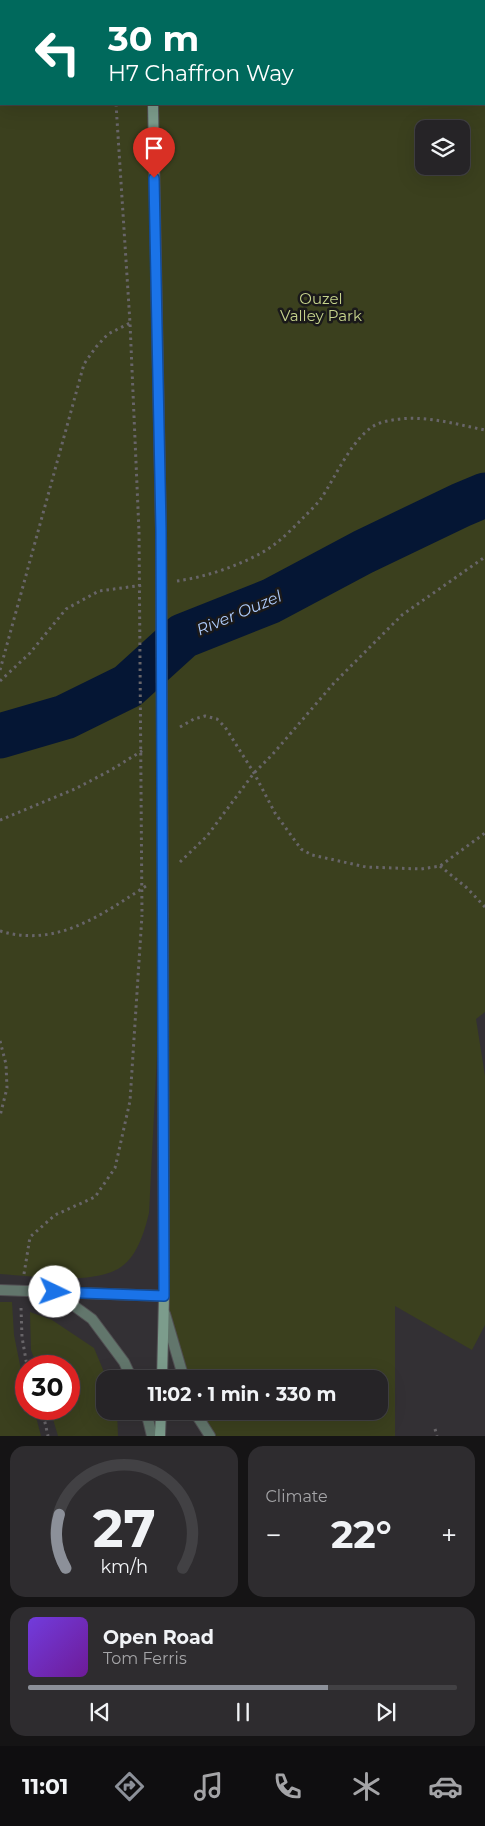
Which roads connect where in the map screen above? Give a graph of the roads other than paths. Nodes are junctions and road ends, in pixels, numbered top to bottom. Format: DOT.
graph roads {
  1 [pos="153,105"];
  2 [pos="0,1290"];
  3 [pos="55,1292"];
  4 [pos="164,1296"];
  5 [pos="164,1311"];
  6 [pos="128,1370"];
  7 [pos="162,1370"];
  8 [pos="181,1370"];
  9 [pos="148,1420"];
  10 [pos="161,1420"];
  11 [pos="200,1420"];
  12 [pos="152,1436"];
  13 [pos="160,1436"];
  14 [pos="210,1436"];
  1 -- 4 [label="street, bridge"];
  2 -- 3 [label="street"];
  3 -- 4 [label="street"];
  3 -- 6 [label="street"];
  4 -- 5 [label="street"];
  5 -- 7 [label="street"];
  5 -- 8 [label="street"];
  9 -- 12 [label="street"];
  10 -- 13 [label="street"];
  11 -- 14 [label="street"];
}
